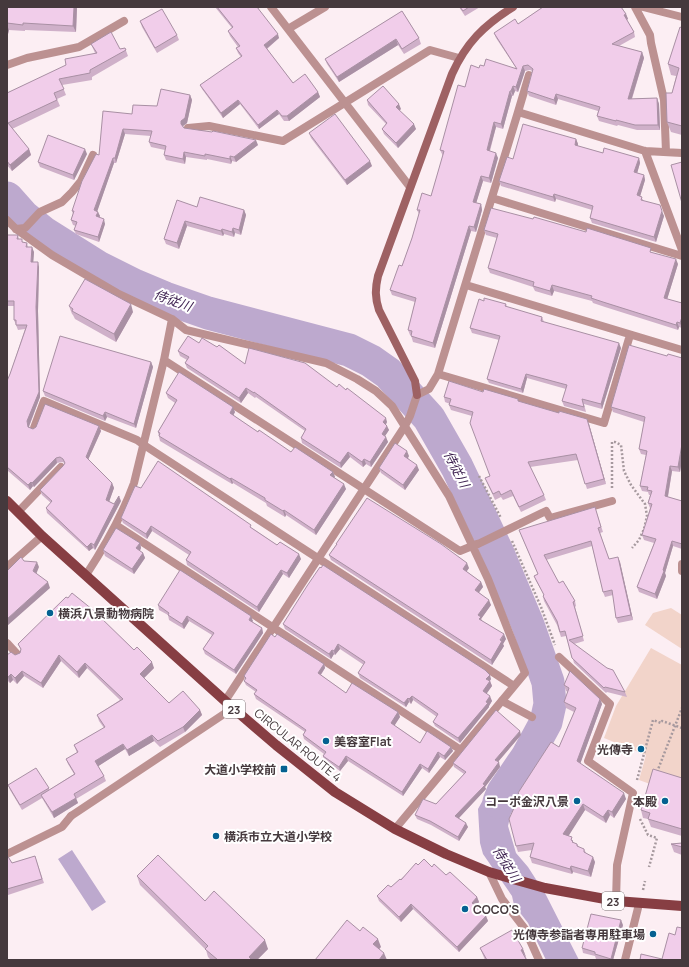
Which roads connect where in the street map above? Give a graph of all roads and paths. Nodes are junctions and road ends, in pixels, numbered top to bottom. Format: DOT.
graph roads {
  1 [pos="271,7"];
  2 [pos="325,7"];
  3 [pos="513,7"];
  4 [pos="635,7"];
  5 [pos="643,7"];
  6 [pos="682,17"];
  7 [pos="124,21"];
  8 [pos="288,29"];
  9 [pos="459,58"];
  10 [pos="7,65"];
  11 [pos="529,75"];
  12 [pos="345,102"];
  13 [pos="518,112"];
  14 [pos="188,128"];
  15 [pos="646,151"];
  16 [pos="666,152"];
  17 [pos="682,153"];
  18 [pos="93,155"];
  19 [pos="410,187"];
  20 [pos="492,198"];
  21 [pos="7,220"];
  22 [pos="16,229"];
  23 [pos="7,232"];
  24 [pos="682,250"];
  25 [pos="682,256"];
  26 [pos="466,285"];
  27 [pos="172,319"];
  28 [pos="630,335"];
  29 [pos="682,350"];
  30 [pos="164,360"];
  31 [pos="438,374"];
  32 [pos="418,395"];
  33 [pos="405,426"];
  34 [pos="34,428"];
  35 [pos="144,445"];
  36 [pos="61,467"];
  37 [pos="479,476"];
  38 [pos="364,488"];
  39 [pos="7,500"];
  40 [pos="612,501"];
  41 [pos="18,512"];
  42 [pos="116,525"];
  43 [pos="506,531"];
  44 [pos="42,536"];
  45 [pos="475,545"];
  46 [pos="632,548"];
  47 [pos="318,558"];
  48 [pos="682,564"];
  49 [pos="7,567"];
  50 [pos="682,571"];
  51 [pos="86,575"];
  52 [pos="273,627"];
  53 [pos="8,644"];
  54 [pos="18,655"];
  55 [pos="559,657"];
  56 [pos="514,686"];
  57 [pos="225,701"];
  58 [pos="502,701"];
  59 [pos="233,708"];
  60 [pos="682,708"];
  61 [pos="532,717"];
  62 [pos="676,726"];
  63 [pos="682,728"];
  64 [pos="461,750"];
  65 [pos="656,774"];
  66 [pos="636,782"];
  67 [pos="639,817"];
  68 [pos="395,829"];
  69 [pos="7,854"];
  70 [pos="649,867"];
  71 [pos="490,872"];
  72 [pos="616,901"];
  73 [pos="639,904"];
  74 [pos="682,906"];
  75 [pos="539,960"];
  76 [pos="625,960"];
  1 -- 8 [label="street"];
  2 -- 8 [label="street"];
  3 -- 9 [label="street"];
  4 -- 16 [label="street"];
  5 -- 6 [label="street"];
  7 -- 10 [label="street"];
  8 -- 12 [label="street"];
  9 -- 12 [label="street"];
  9 -- 19 [label="street"];
  11 -- 13 [label="street"];
  12 -- 14 [label="street"];
  12 -- 19 [label="street"];
  13 -- 15 [label="street"];
  13 -- 20 [label="street"];
  15 -- 16 [label="street"];
  15 -- 24 [label="street"];
  16 -- 17 [label="street"];
  18 -- 22 [label="street"];
  19 -- 32 [label="street"];
  20 -- 25 [label="street"];
  20 -- 26 [label="street"];
  21 -- 22 [label="street"];
  22 -- 23 [label="street"];
  22 -- 27 [label="street"];
  26 -- 28 [label="street"];
  26 -- 31 [label="street"];
  27 -- 30 [label="street"];
  27 -- 33 [label="street"];
  28 -- 29 [label="street"];
  28 -- 31 [label="street"];
  30 -- 35 [label="street"];
  30 -- 38 [label="street"];
  31 -- 32 [label="street"];
  32 -- 33 [label="street"];
  33 -- 38 [label="street"];
  33 -- 45 [label="street"];
  34 -- 35 [label="street"];
  35 -- 42 [label="street"];
  35 -- 47 [label="street"];
  36 -- 41 [label="street"];
  37 -- 43 [label="path"];
  38 -- 45 [label="street"];
  38 -- 47 [label="street"];
  39 -- 41 [label="main road, CIRCULAR ROUTE 4 / 23"];
  40 -- 43 [label="street"];
  40 -- 46 [label="path"];
  41 -- 44 [label="main road, CIRCULAR ROUTE 4 / 23"];
  42 -- 51 [label="street"];
  42 -- 52 [label="street"];
  43 -- 45 [label="street"];
  43 -- 55 [label="path"];
  44 -- 49 [label="street"];
  44 -- 51 [label="main road, CIRCULAR ROUTE 4 / 23"];
  45 -- 56 [label="street"];
  47 -- 52 [label="street"];
  47 -- 56 [label="street"];
  48 -- 50 [label="street"];
  51 -- 57 [label="main road, CIRCULAR ROUTE 4 / 23"];
  52 -- 57 [label="street"];
  52 -- 64 [label="street"];
  53 -- 54 [label="street"];
  55 -- 72 [label="street"];
  56 -- 58 [label="street"];
  57 -- 59 [label="main road, CIRCULAR ROUTE 4 / 23"];
  58 -- 61 [label="street"];
  58 -- 64 [label="street"];
  59 -- 68 [label="main road, CIRCULAR ROUTE 4 / 23"];
  59 -- 69 [label="street"];
  60 -- 62 [label="path"];
  62 -- 63 [label="path"];
  62 -- 65 [label="path"];
  62 -- 66 [label="path"];
  64 -- 68 [label="street"];
  67 -- 70 [label="path"];
  68 -- 71 [label="main road, CIRCULAR ROUTE 4 / 23"];
  71 -- 72 [label="main road, 23"];
  71 -- 75 [label="street"];
  72 -- 73 [label="main road, 23"];
  73 -- 74 [label="main road, 23"];
  73 -- 76 [label="street"];
}
